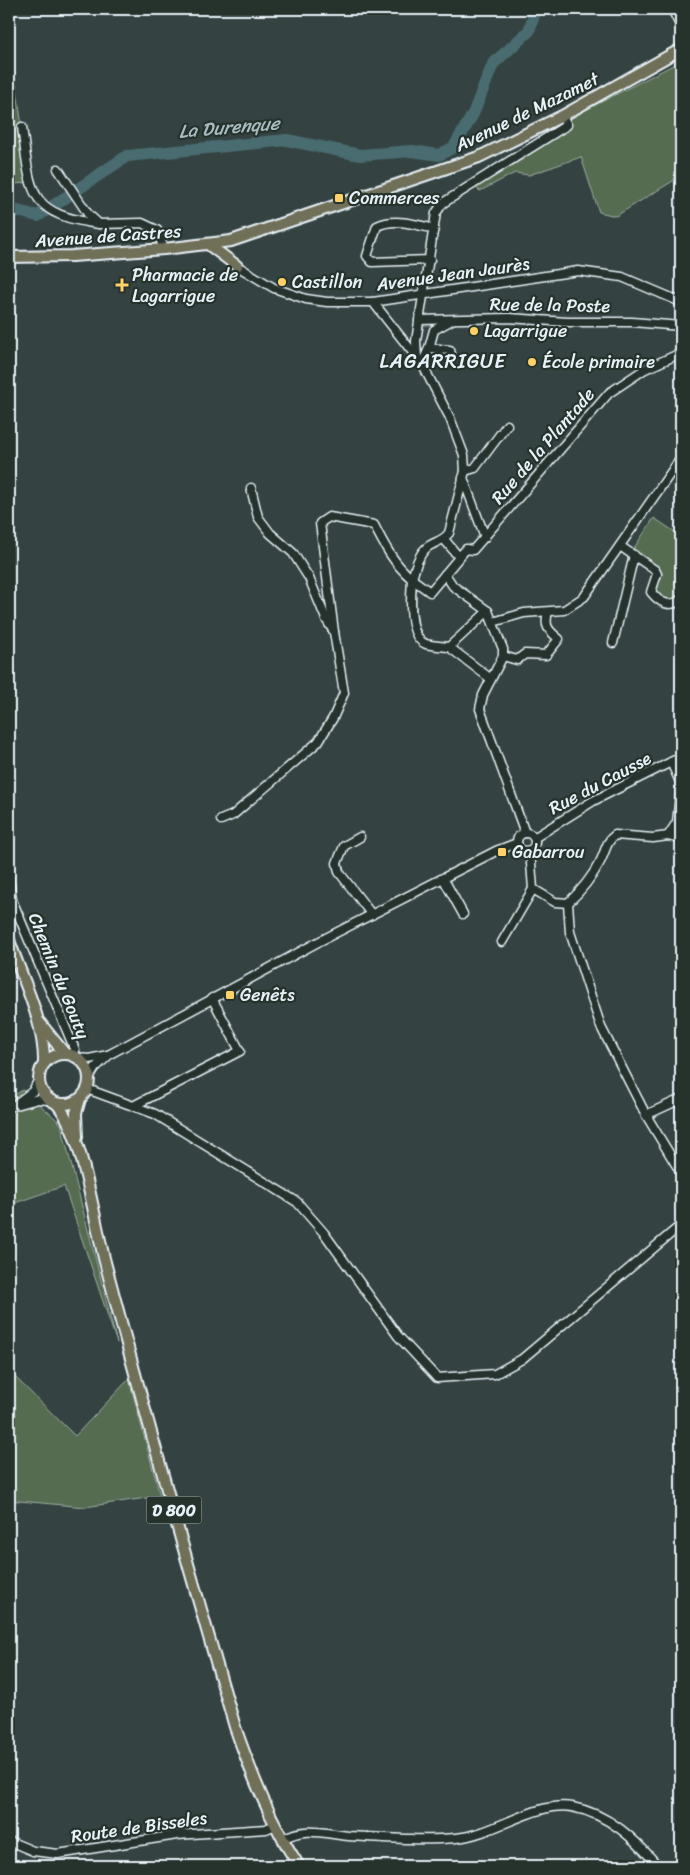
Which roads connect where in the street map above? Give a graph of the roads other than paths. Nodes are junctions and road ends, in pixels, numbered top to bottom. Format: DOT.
graph roads {
  1 [pos="672,9"];
  2 [pos="681,27"];
  3 [pos="681,49"];
  4 [pos="562,116"];
  5 [pos="22,127"];
  6 [pos="58,169"];
  7 [pos="99,224"];
  8 [pos="434,229"];
  9 [pos="209,245"];
  10 [pos="164,249"];
  11 [pos="9,258"];
  12 [pos="430,260"];
  13 [pos="237,266"];
  14 [pos="424,295"];
  15 [pos="374,302"];
  16 [pos="681,302"];
  17 [pos="454,319"];
  18 [pos="419,320"];
  19 [pos="681,326"];
  20 [pos="429,348"];
  21 [pos="681,353"];
  22 [pos="451,354"];
  23 [pos="419,361"];
  24 [pos="508,425"];
  25 [pos="681,458"];
  26 [pos="464,475"];
  27 [pos="251,488"];
  28 [pos="485,536"];
  29 [pos="444,539"];
  30 [pos="620,546"];
  31 [pos="458,556"];
  32 [pos="634,556"];
  33 [pos="444,574"];
  34 [pos="412,579"];
  35 [pos="681,599"];
  36 [pos="488,611"];
  37 [pos="548,612"];
  38 [pos="493,622"];
  39 [pos="334,632"];
  40 [pos="613,643"];
  41 [pos="449,647"];
  42 [pos="503,656"];
  43 [pos="491,679"];
  44 [pos="681,757"];
  45 [pos="671,762"];
  46 [pos="681,785"];
  47 [pos="221,820"];
  48 [pos="525,833"];
  49 [pos="668,836"];
  50 [pos="360,837"];
  51 [pos="534,838"];
  52 [pos="681,839"];
  53 [pos="517,843"];
  54 [pos="530,850"];
  55 [pos="9,878"];
  56 [pos="443,878"];
  57 [pos="533,889"];
  58 [pos="568,903"];
  59 [pos="463,914"];
  60 [pos="372,915"];
  61 [pos="9,940"];
  62 [pos="502,942"];
  63 [pos="212,998"];
  64 [pos="37,1018"];
  65 [pos="110,1054"];
  66 [pos="72,1056"];
  67 [pos="44,1064"];
  68 [pos="89,1078"];
  69 [pos="38,1081"];
  70 [pos="87,1089"];
  71 [pos="80,1099"];
  72 [pos="681,1099"];
  73 [pos="53,1102"];
  74 [pos="135,1105"];
  75 [pos="12,1106"];
  76 [pos="646,1115"];
  77 [pos="77,1143"];
  78 [pos="681,1173"];
  79 [pos="681,1225"];
  80 [pos="275,1826"];
  81 [pos="283,1839"];
  82 [pos="9,1840"];
  83 [pos="299,1866"];
  84 [pos="658,1866"];
  1 -- 2 [label="street"];
  3 -- 4 [label="main road, Avenue de Mazamet"];
  4 -- 8 [label="street"];
  4 -- 9 [label="main road, Avenue de Mazamet"];
  5 -- 7 [label="street"];
  6 -- 7 [label="street"];
  7 -- 10 [label="street"];
  8 -- 12 [label="street"];
  8 -- 12 [label="street"];
  9 -- 10 [label="main road, Avenue de Castres"];
  9 -- 13 [label="main road, Avenue Jean Jaurès"];
  10 -- 11 [label="main road, Avenue de Castres"];
  12 -- 14 [label="street"];
  13 -- 15 [label="street, Avenue Jean Jaurès"];
  14 -- 15 [label="street, Avenue Jean Jaurès"];
  14 -- 16 [label="street, Avenue Jean Jaurès"];
  14 -- 18 [label="street"];
  15 -- 23 [label="street"];
  17 -- 18 [label="street, Rue de la Poste"];
  17 -- 19 [label="street, Rue de la Poste"];
  17 -- 20 [label="street"];
  18 -- 23 [label="street"];
  20 -- 22 [label="street"];
  20 -- 23 [label="street"];
  21 -- 28 [label="street, Rue de la Plantade"];
  23 -- 26 [label="street"];
  24 -- 26 [label="street"];
  25 -- 30 [label="street"];
  26 -- 28 [label="street"];
  26 -- 29 [label="street"];
  27 -- 39 [label="street"];
  28 -- 31 [label="street, Rue de la Plantade"];
  29 -- 31 [label="street"];
  29 -- 34 [label="street"];
  30 -- 32 [label="street"];
  30 -- 37 [label="street"];
  31 -- 33 [label="street"];
  32 -- 35 [label="street"];
  32 -- 40 [label="street"];
  33 -- 34 [label="street"];
  33 -- 36 [label="street"];
  34 -- 39 [label="street"];
  34 -- 41 [label="street"];
  36 -- 38 [label="street"];
  36 -- 41 [label="street"];
  37 -- 38 [label="street"];
  37 -- 42 [label="street"];
  38 -- 42 [label="street"];
  39 -- 47 [label="street"];
  41 -- 43 [label="street"];
  42 -- 43 [label="street"];
  43 -- 48 [label="street"];
  44 -- 45 [label="street, Rue du Causse"];
  45 -- 46 [label="street"];
  45 -- 51 [label="street, Rue du Causse"];
  46 -- 49 [label="street"];
  48 -- 51 [label="street"];
  48 -- 53 [label="street"];
  49 -- 52 [label="street"];
  49 -- 58 [label="street"];
  50 -- 60 [label="street"];
  51 -- 54 [label="street"];
  53 -- 54 [label="street"];
  53 -- 56 [label="street"];
  54 -- 57 [label="street"];
  55 -- 66 [label="street, Chemin du Gouty"];
  56 -- 59 [label="street"];
  56 -- 60 [label="street"];
  57 -- 58 [label="street"];
  57 -- 62 [label="street"];
  58 -- 76 [label="street"];
  60 -- 63 [label="street"];
  61 -- 64 [label="main road"];
  63 -- 65 [label="street"];
  63 -- 74 [label="street"];
  64 -- 66 [label="main road"];
  64 -- 67 [label="main road"];
  65 -- 66 [label="street"];
  65 -- 68 [label="street"];
  66 -- 67 [label="main road"];
  66 -- 68 [label="main road"];
  67 -- 69 [label="main road"];
  68 -- 70 [label="main road"];
  69 -- 73 [label="main road"];
  69 -- 75 [label="street"];
  70 -- 71 [label="main road"];
  70 -- 74 [label="street"];
  71 -- 73 [label="main road"];
  71 -- 77 [label="main road, D 800"];
  72 -- 76 [label="street"];
  73 -- 75 [label="street"];
  73 -- 77 [label="main road, D 800"];
  74 -- 79 [label="street"];
  76 -- 78 [label="street"];
  77 -- 80 [label="main road, D 800"];
  80 -- 81 [label="main road, D 800"];
  80 -- 82 [label="street, Route de Bisseles"];
  81 -- 83 [label="main road, D 800"];
  81 -- 84 [label="street"];
}
